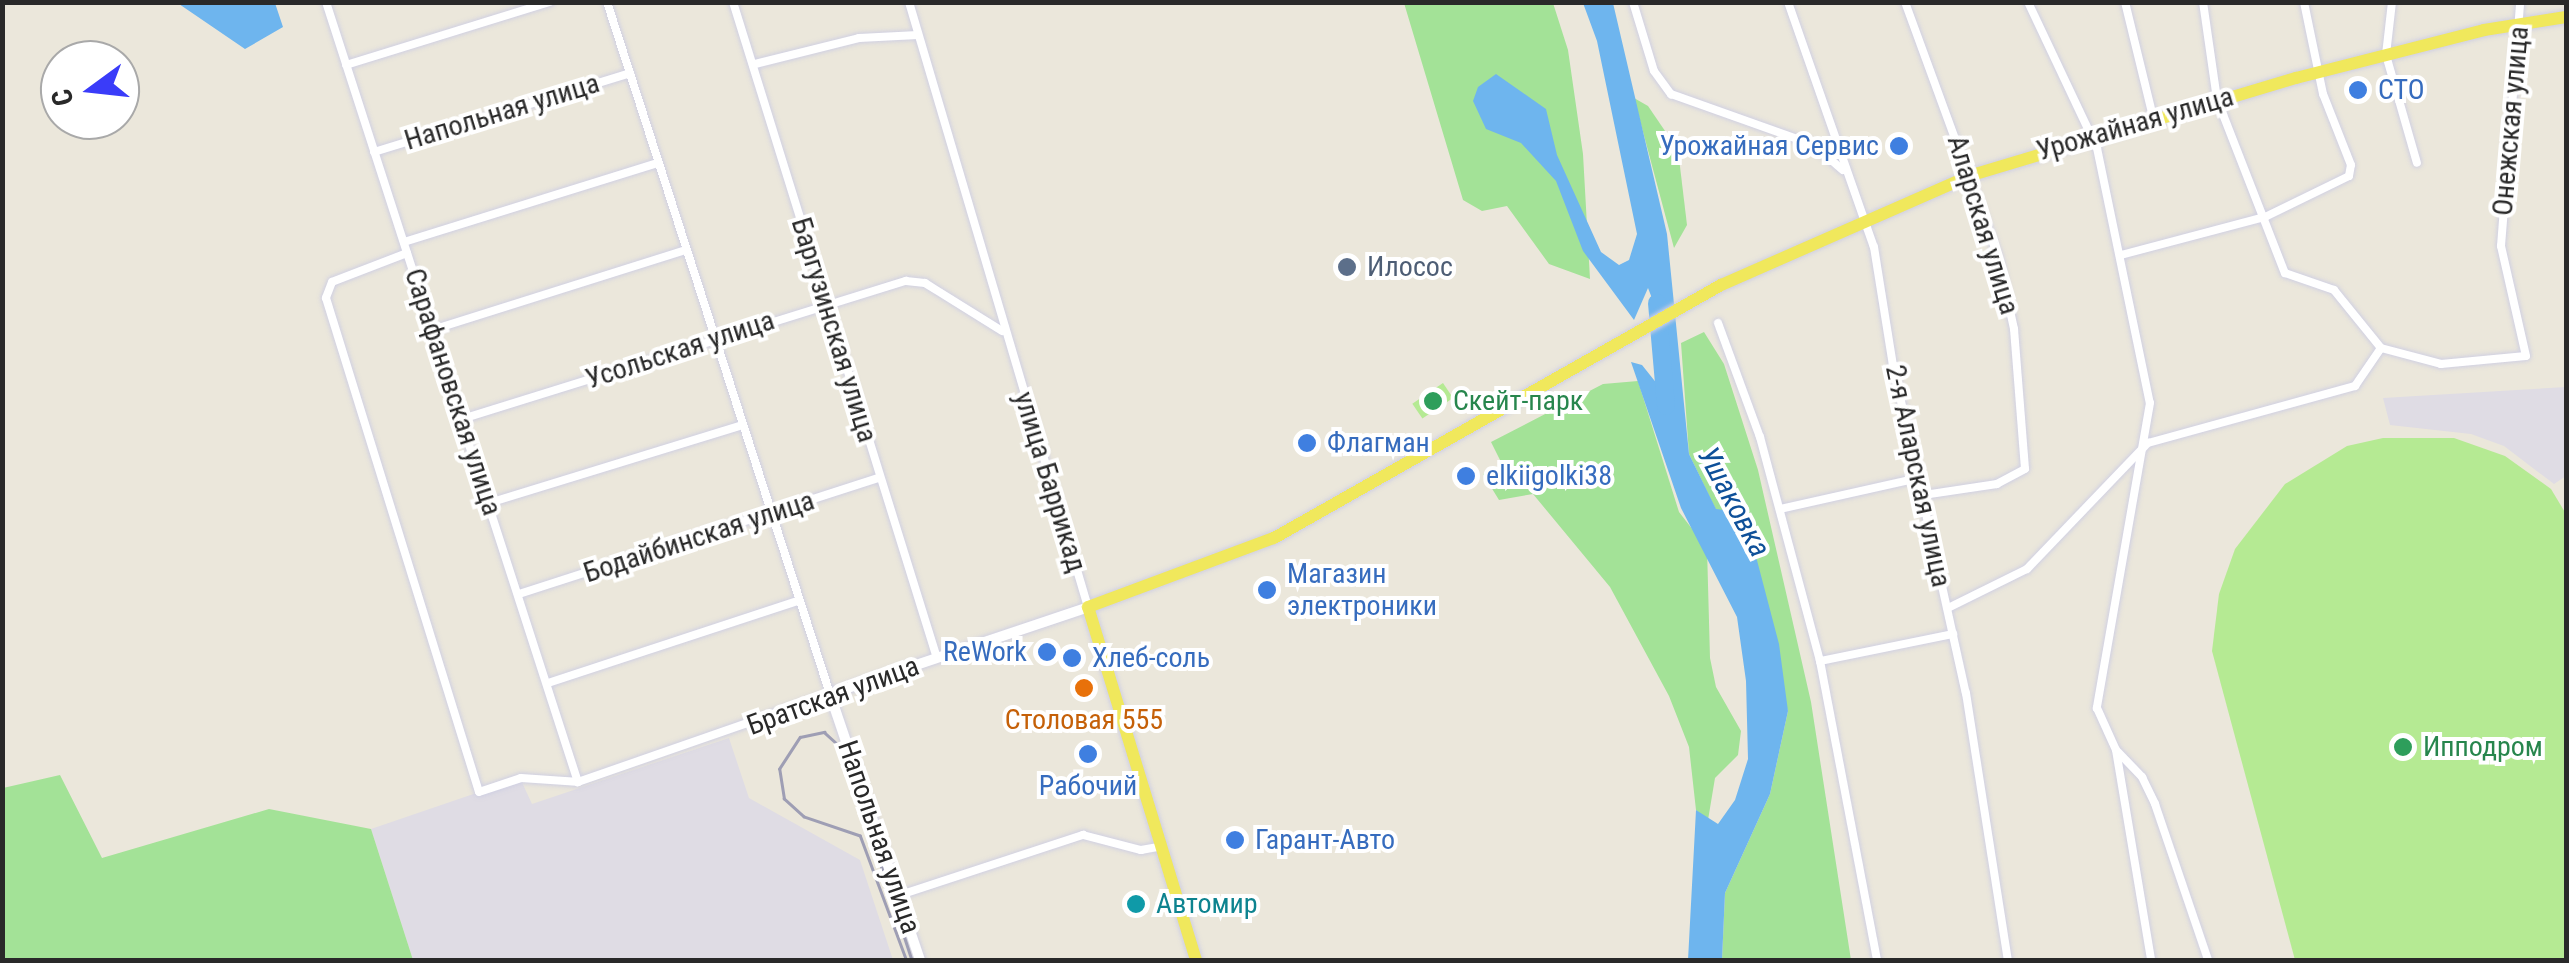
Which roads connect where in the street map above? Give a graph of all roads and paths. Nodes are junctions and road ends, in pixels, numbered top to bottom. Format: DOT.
graph roads {
  1 [pos="326,2"];
  2 [pos="550,2"];
  3 [pos="608,2"];
  4 [pos="734,2"];
  5 [pos="909,2"];
  6 [pos="1633,2"];
  7 [pos="1788,2"];
  8 [pos="1905,2"];
  9 [pos="2028,2"];
  10 [pos="2125,2"];
  11 [pos="2203,2"];
  12 [pos="2304,2"];
  13 [pos="2392,2"];
  14 [pos="2520,2"];
  15 [pos="2566,18"];
  16 [pos="2521,24"];
  17 [pos="918,35"];
  18 [pos="2386,55"];
  19 [pos="755,64"];
  20 [pos="346,65"];
  21 [pos="2320,72"];
  22 [pos="630,73"];
  23 [pos="2217,99"];
  24 [pos="2153,117"];
  25 [pos="1832,131"];
  26 [pos="2092,134"];
  27 [pos="1814,145"];
  28 [pos="374,152"];
  29 [pos="658,163"];
  30 [pos="2416,163"];
  31 [pos="1846,173"];
  32 [pos="1972,175"];
  33 [pos="2265,216"];
  34 [pos="1865,219"];
  35 [pos="404,242"];
  36 [pos="686,250"];
  37 [pos="407,253"];
  38 [pos="2121,255"];
  39 [pos="828,303"];
  40 [pos="1718,323"];
  41 [pos="432,330"];
  42 [pos="1004,332"];
  43 [pos="714,338"];
  44 [pos="2381,348"];
  45 [pos="462,418"];
  46 [pos="742,425"];
  47 [pos="2148,443"];
  48 [pos="878,478"];
  49 [pos="1919,478"];
  50 [pos="1923,495"];
  51 [pos="489,503"];
  52 [pos="1780,509"];
  53 [pos="770,515"];
  54 [pos="519,594"];
  55 [pos="798,601"];
  56 [pos="1088,607"];
  57 [pos="1948,608"];
  58 [pos="1953,634"];
  59 [pos="937,658"];
  60 [pos="1820,661"];
  61 [pos="548,683"];
  62 [pos="830,694"];
  63 [pos="2116,750"];
  64 [pos="578,782"];
  65 [pos="1163,846"];
  66 [pos="900,896"];
  67 [pos="920,960"];
  68 [pos="1196,960"];
  69 [pos="1877,960"];
  70 [pos="2008,960"];
  71 [pos="2151,960"];
  72 [pos="2208,960"];
  1 -- 20 [label="street, Сарафановская улица"];
  2 -- 20 [label="street"];
  3 -- 22 [label="street, Напольная улица"];
  4 -- 19 [label="street, Баргузинская улица"];
  5 -- 17 [label="street, улица Баррикад"];
  6 -- 27 [label="street"];
  7 -- 25 [label="street, 2-я Аларская улица"];
  8 -- 32 [label="street, Аларская улица"];
  9 -- 26 [label="street"];
  10 -- 24 [label="street"];
  11 -- 23 [label="street"];
  12 -- 21 [label="street"];
  13 -- 18 [label="street"];
  14 -- 16 [label="street, Онежская улица"];
  15 -- 16 [label="main road, Урожайная улица"];
  16 -- 18 [label="main road, Урожайная улица"];
  16 -- 44 [label="street, Онежская улица"];
  17 -- 19 [label="street"];
  17 -- 42 [label="street, улица Баррикад"];
  18 -- 21 [label="main road, Урожайная улица"];
  18 -- 30 [label="street"];
  19 -- 39 [label="street, Баргузинская улица"];
  20 -- 28 [label="street, Сарафановская улица"];
  21 -- 23 [label="main road, Урожайная улица"];
  21 -- 33 [label="street"];
  22 -- 28 [label="street, Напольная улица"];
  22 -- 29 [label="street, Напольная улица"];
  23 -- 24 [label="main road, Урожайная улица"];
  23 -- 33 [label="street"];
  24 -- 26 [label="main road, Урожайная улица"];
  25 -- 27 [label="street"];
  25 -- 31 [label="street, 2-я Аларская улица"];
  26 -- 32 [label="main road, Урожайная улица"];
  26 -- 38 [label="street"];
  27 -- 31 [label="street"];
  28 -- 35 [label="street, Сарафановская улица"];
  29 -- 35 [label="street"];
  29 -- 36 [label="street, Напольная улица"];
  31 -- 34 [label="street, 2-я Аларская улица"];
  32 -- 34 [label="main road, Урожайная улица"];
  32 -- 50 [label="street, Аларская улица"];
  33 -- 38 [label="street"];
  33 -- 44 [label="street"];
  34 -- 49 [label="street, 2-я Аларская улица"];
  34 -- 56 [label="main road, Урожайная улица"];
  35 -- 37 [label="street, Сарафановская улица"];
  36 -- 41 [label="street"];
  36 -- 43 [label="street, Напольная улица"];
  37 -- 41 [label="street, Сарафановская улица"];
  37 -- 64 [label="street"];
  38 -- 47 [label="street"];
  39 -- 42 [label="street, Усольская улица"];
  39 -- 43 [label="street, Усольская улица"];
  39 -- 48 [label="street, Баргузинская улица"];
  40 -- 52 [label="street"];
  41 -- 45 [label="street, Сарафановская улица"];
  42 -- 56 [label="street, улица Баррикад"];
  43 -- 45 [label="street, Усольская улица"];
  43 -- 46 [label="street, Напольная улица"];
  44 -- 47 [label="street"];
  45 -- 51 [label="street, Сарафановская улица"];
  46 -- 51 [label="street"];
  46 -- 53 [label="street, Напольная улица"];
  47 -- 57 [label="street"];
  47 -- 63 [label="street"];
  48 -- 53 [label="street, Бодайбинская улица"];
  48 -- 59 [label="street, Баргузинская улица"];
  49 -- 50 [label="street, 2-я Аларская улица"];
  49 -- 52 [label="street"];
  50 -- 57 [label="street, 2-я Аларская улица"];
  51 -- 54 [label="street, Сарафановская улица"];
  52 -- 60 [label="street"];
  53 -- 54 [label="street, Бодайбинская улица"];
  53 -- 55 [label="street, Напольная улица"];
  54 -- 61 [label="street, Сарафановская улица"];
  55 -- 61 [label="street"];
  55 -- 62 [label="street, Напольная улица"];
  56 -- 59 [label="street, Братская улица"];
  56 -- 65 [label="main road, улица Баррикад"];
  57 -- 58 [label="street, 2-я Аларская улица"];
  58 -- 60 [label="street"];
  58 -- 70 [label="street, 2-я Аларская улица"];
  59 -- 62 [label="street, Братская улица"];
  60 -- 69 [label="street"];
  61 -- 64 [label="street, Сарафановская улица"];
  62 -- 64 [label="street, Братская улица"];
  62 -- 66 [label="street, Напольная улица"];
  63 -- 71 [label="street"];
  63 -- 72 [label="street"];
  65 -- 66 [label="street"];
  65 -- 68 [label="main road, улица Баррикад"];
  66 -- 67 [label="street, Напольная улица"];
}
